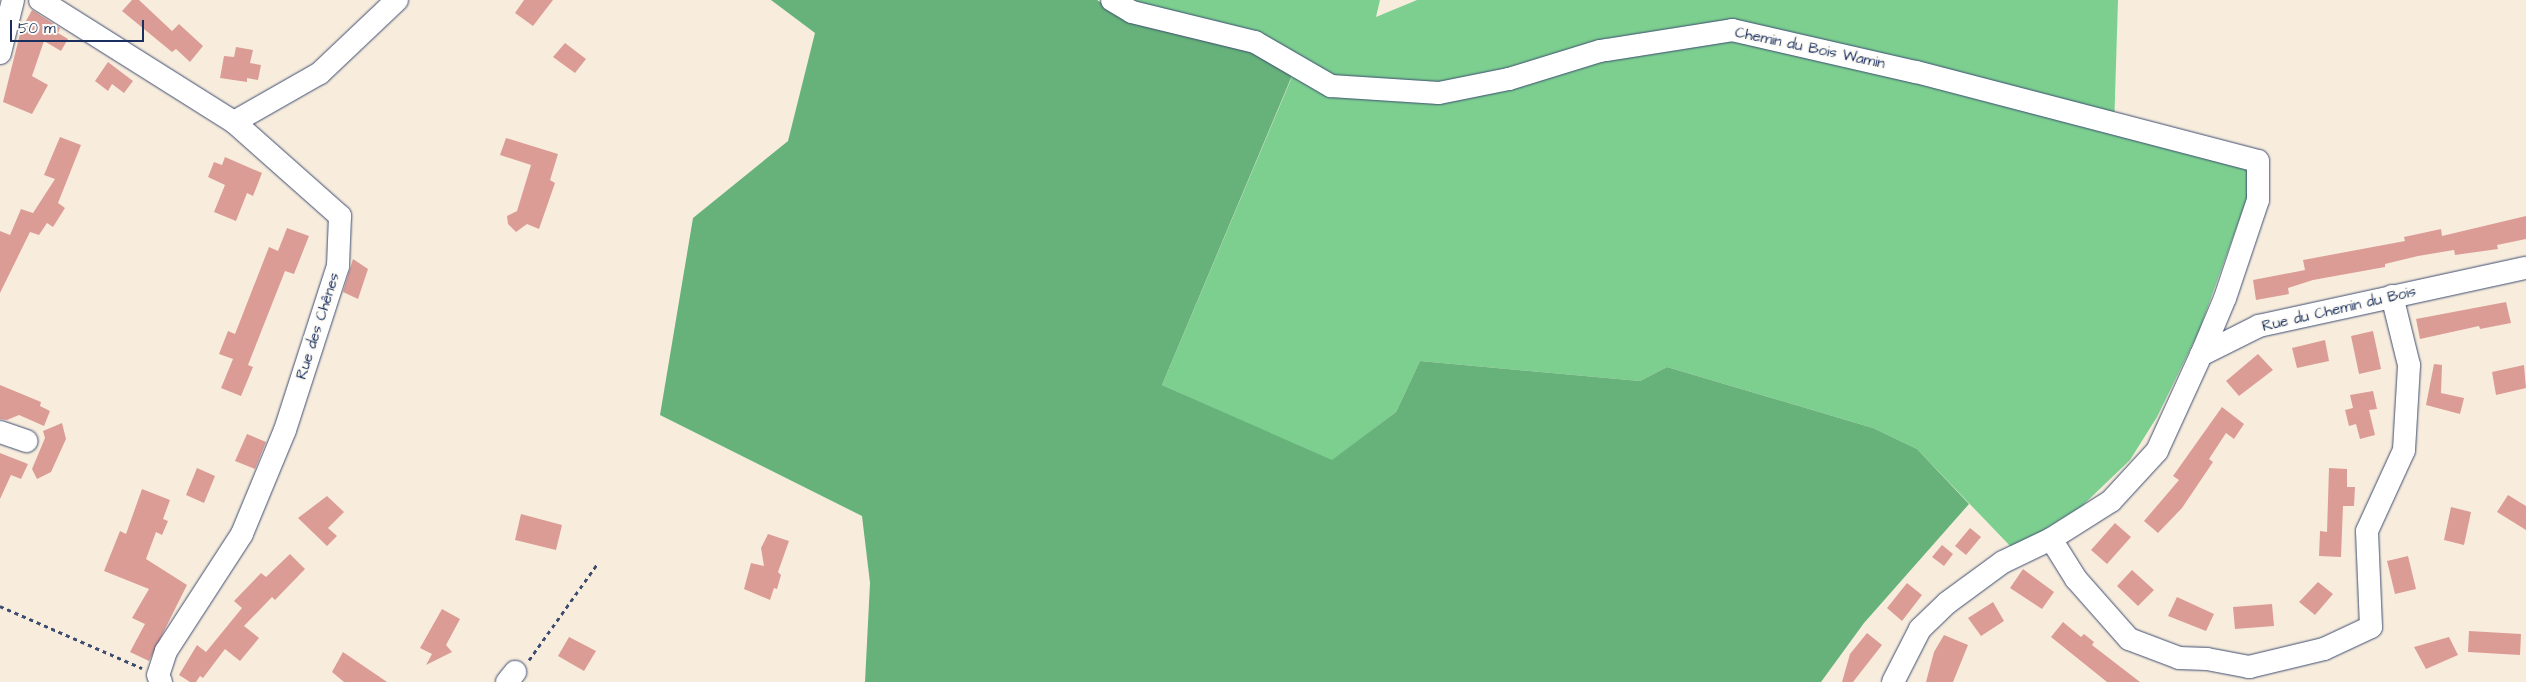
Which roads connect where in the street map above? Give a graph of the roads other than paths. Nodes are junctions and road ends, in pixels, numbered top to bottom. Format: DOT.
graph roads {
  1 [pos="13,0"];
  2 [pos="40,0"];
  3 [pos="397,0"];
  4 [pos="1112,0"];
  5 [pos="0,53"];
  6 [pos="234,122"];
  7 [pos="2526,268"];
  8 [pos="2392,296"];
  9 [pos="2201,355"];
  10 [pos="0,432"];
  11 [pos="26,442"];
  12 [pos="2050,539"];
  13 [pos="159,679"];
  14 [pos="1893,682"];
  1 -- 5 [label="street"];
  2 -- 6 [label="street, Rue des Chênes"];
  3 -- 6 [label="street"];
  4 -- 9 [label="street, Chemin du Bois Wamin"];
  6 -- 13 [label="street, Rue des Chênes"];
  7 -- 8 [label="street, Rue du Chemin du Bois"];
  8 -- 9 [label="street, Rue du Chemin du Bois"];
  8 -- 12 [label="street"];
  9 -- 12 [label="street"];
  10 -- 11 [label="street"];
  12 -- 14 [label="street"];
}
